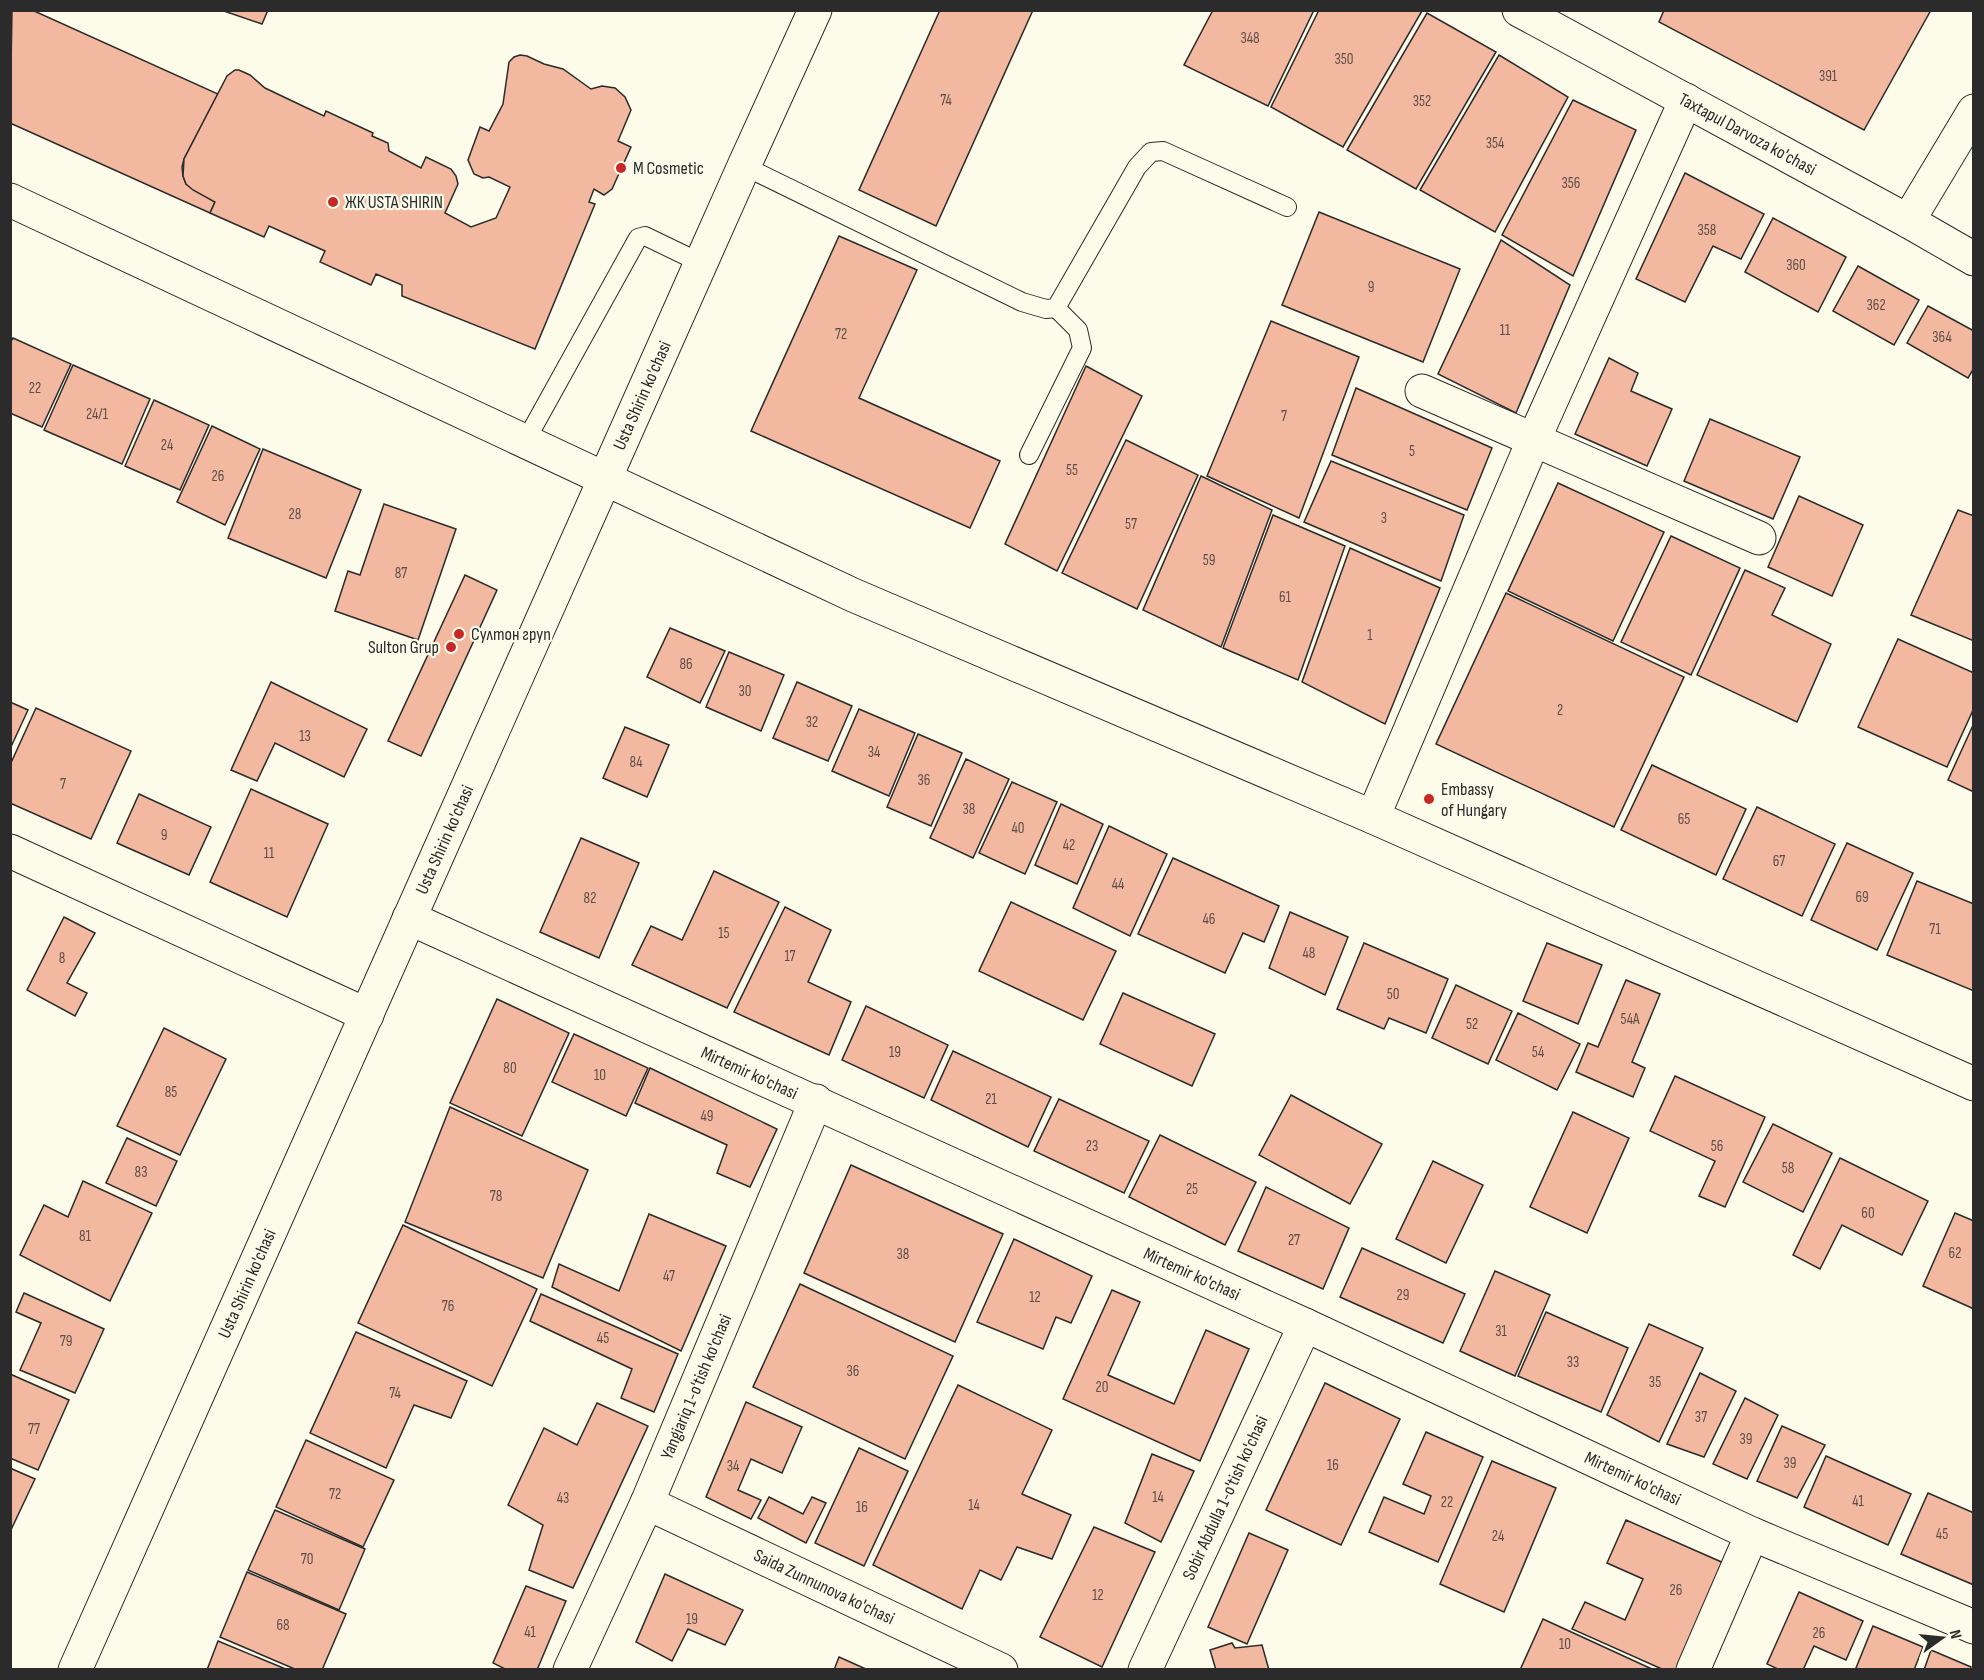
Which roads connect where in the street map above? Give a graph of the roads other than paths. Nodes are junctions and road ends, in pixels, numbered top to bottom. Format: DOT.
graph roads {
  1 [pos="815,10"];
  2 [pos="1519,10"];
  3 [pos="1686,100"];
  4 [pos="1974,111"];
  5 [pos="744,166"];
  6 [pos="10,201"];
  7 [pos="1287,207"];
  8 [pos="1908,221"];
  9 [pos="1974,259"];
  10 [pos="701,263"];
  11 [pos="1056,308"];
  12 [pos="1422,391"];
  13 [pos="1534,440"];
  14 [pos="525,442"];
  15 [pos="1029,455"];
  16 [pos="605,480"];
  17 [pos="1760,538"];
  18 [pos="1372,817"];
  19 [pos="10,851"];
  20 [pos="410,918"];
  21 [pos="367,1015"];
  22 [pos="1974,1084"];
  23 [pos="816,1101"];
  24 [pos="1305,1324"];
  25 [pos="647,1503"];
  26 [pos="1752,1534"];
  27 [pos="1974,1627"];
  28 [pos="75,1670"];
  29 [pos="570,1670"];
  30 [pos="1001,1670"];
  31 [pos="1145,1670"];
  32 [pos="1693,1670"];
  1 -- 5 [label="street, Usta Shirin ko'chasi"];
  2 -- 3 [label="street, Taxtapul Darvoza ko'chasi"];
  3 -- 8 [label="street, Taxtapul Darvoza ko'chasi"];
  3 -- 13 [label="street"];
  4 -- 8 [label="street"];
  5 -- 10 [label="street, Usta Shirin ko'chasi"];
  5 -- 11 [label="lane"];
  6 -- 14 [label="street"];
  7 -- 11 [label="lane"];
  8 -- 9 [label="street, Taxtapul Darvoza ko'chasi"];
  10 -- 14 [label="lane"];
  10 -- 16 [label="street, Usta Shirin ko'chasi"];
  11 -- 15 [label="lane"];
  12 -- 13 [label="street"];
  13 -- 17 [label="street"];
  13 -- 18 [label="street"];
  14 -- 16 [label="street"];
  16 -- 18 [label="street"];
  16 -- 20 [label="street, Usta Shirin ko'chasi"];
  18 -- 22 [label="street"];
  19 -- 21 [label="street"];
  20 -- 21 [label="street, Usta Shirin ko'chasi"];
  20 -- 23 [label="street, Mirtemir ko'chasi"];
  21 -- 28 [label="street, Usta Shirin ko'chasi"];
  23 -- 24 [label="street, Mirtemir ko'chasi"];
  23 -- 25 [label="street, Yangiariq 1-o'tish ko'chasi"];
  24 -- 26 [label="street, Mirtemir ko'chasi"];
  24 -- 31 [label="street, Sobir Abdulla 1-o'tish ko'chasi"];
  25 -- 29 [label="street, Yangiariq 1-o'tish ko'chasi"];
  25 -- 30 [label="street, Saida Zunnunova ko'chasi"];
  26 -- 27 [label="street, Mirtemir ko'chasi"];
  26 -- 32 [label="street"];
}
